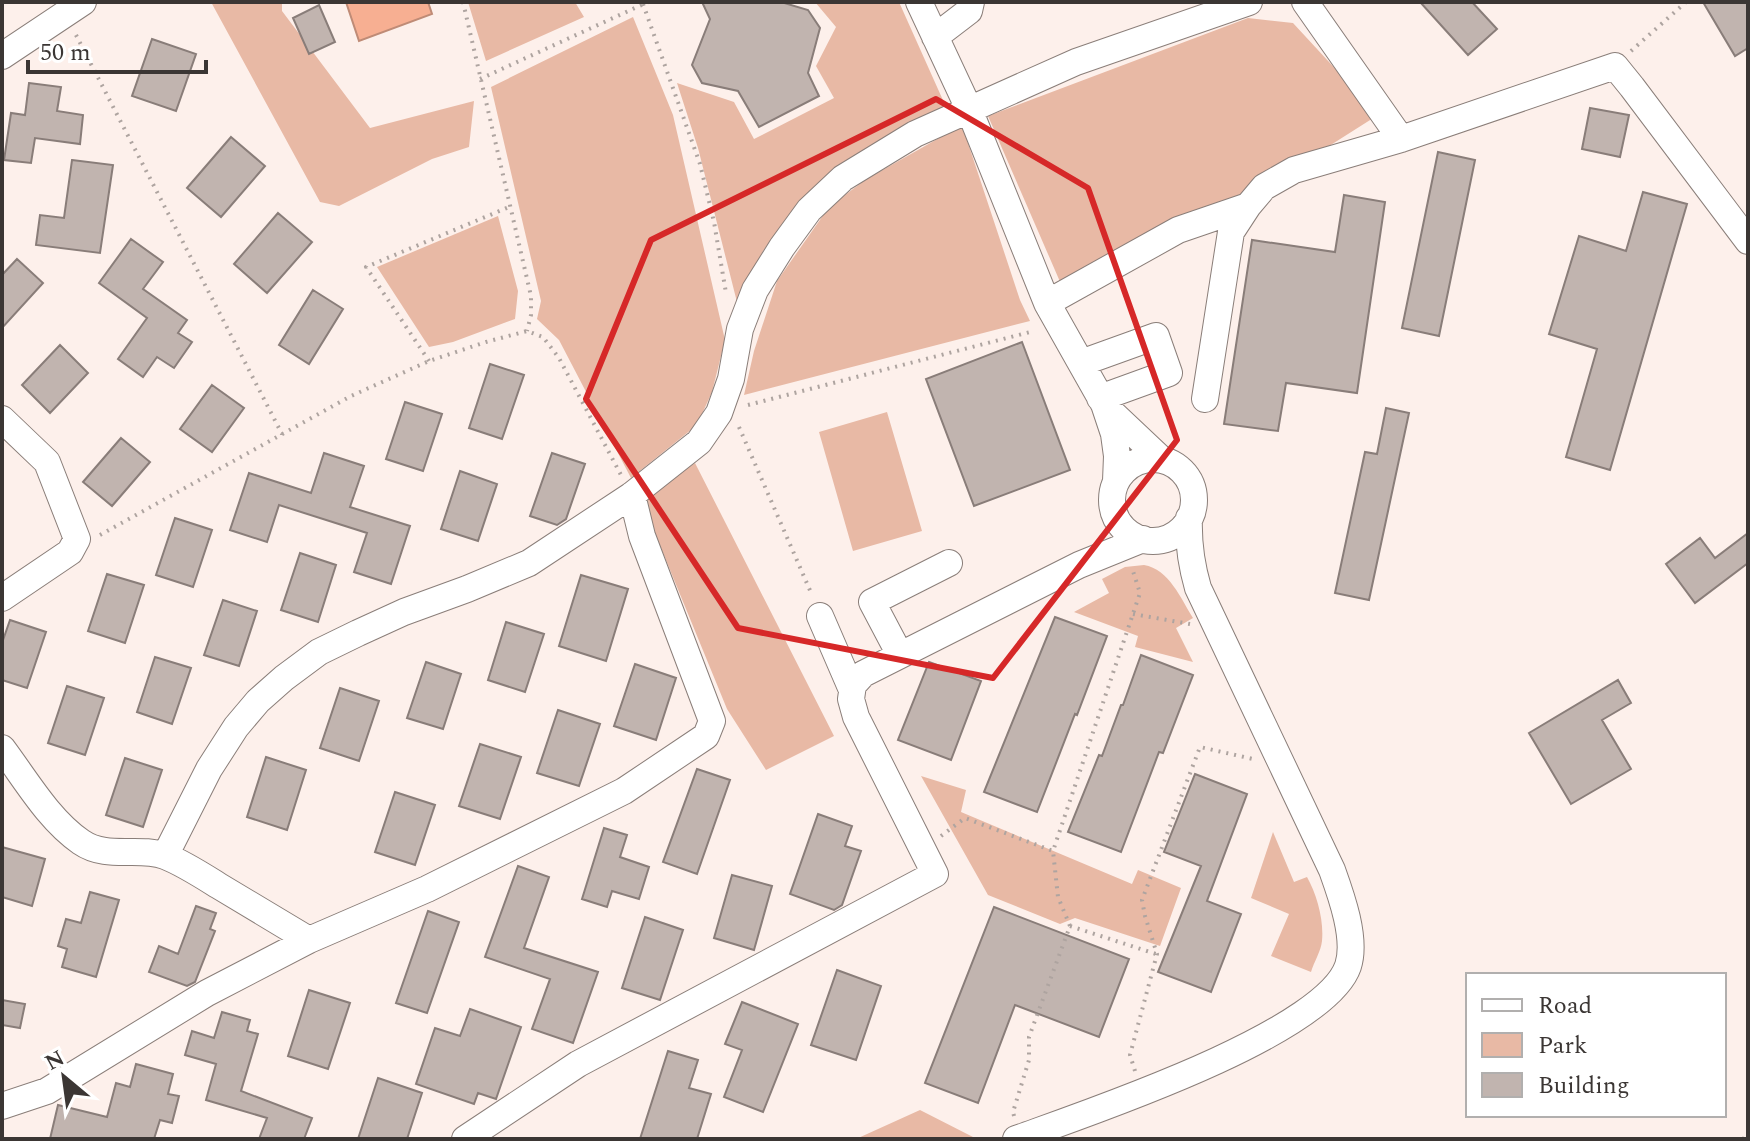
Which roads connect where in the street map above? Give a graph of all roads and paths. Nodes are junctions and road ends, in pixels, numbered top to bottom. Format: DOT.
graph roads {
  1 [pos="463,2"];
  2 [pos="919,2"];
  3 [pos="971,2"];
  4 [pos="1249,2"];
  5 [pos="1305,2"];
  6 [pos="1686,2"];
  7 [pos="645,3"];
  8 [pos="74,8"];
  9 [pos="935,37"];
  10 [pos="2,56"];
  11 [pos="1615,66"];
  12 [pos="480,79"];
  13 [pos="969,109"];
  14 [pos="1401,139"];
  15 [pos="1248,206"];
  16 [pos="509,207"];
  17 [pos="1748,241"];
  18 [pos="726,293"];
  19 [pos="1053,314"];
  20 [pos="527,331"];
  21 [pos="429,361"];
  22 [pos="1081,363"];
  23 [pos="1205,399"];
  24 [pos="1102,401"];
  25 [pos="725,411"];
  26 [pos="2,419"];
  27 [pos="282,434"];
  28 [pos="1162,460"];
  29 [pos="1116,481"];
  30 [pos="632,495"];
  31 [pos="1112,507"];
  32 [pos="1189,518"];
  33 [pos="1139,542"];
  34 [pos="70,552"];
  35 [pos="949,563"];
  36 [pos="1079,565"];
  37 [pos="1198,588"];
  38 [pos="2,598"];
  39 [pos="1133,614"];
  40 [pos="820,616"];
  41 [pos="1218,629"];
  42 [pos="900,655"];
  43 [pos="852,690"];
  44 [pos="2,748"];
  45 [pos="1283,766"];
  46 [pos="923,849"];
  47 [pos="1053,851"];
  48 [pos="165,856"];
  49 [pos="1070,926"];
  50 [pos="309,940"];
  51 [pos="1157,954"];
  52 [pos="1142,1093"];
  53 [pos="2,1106"];
  54 [pos="1748,1134"];
  55 [pos="1020,1138"];
  56 [pos="465,1139"];
  57 [pos="1743,1139"];
  1 -- 12 [label="path"];
  2 -- 9 [label="street"];
  3 -- 9 [label="street"];
  4 -- 13 [label="street"];
  5 -- 14 [label="street"];
  6 -- 11 [label="path"];
  7 -- 12 [label="path"];
  7 -- 18 [label="path"];
  8 -- 10 [label="street"];
  8 -- 27 [label="path"];
  9 -- 13 [label="street"];
  11 -- 14 [label="street"];
  11 -- 17 [label="street"];
  12 -- 16 [label="path"];
  13 -- 19 [label="street"];
  13 -- 25 [label="street"];
  14 -- 15 [label="street"];
  15 -- 19 [label="street"];
  15 -- 23 [label="street"];
  16 -- 20 [label="path"];
  16 -- 21 [label="path"];
  19 -- 22 [label="street"];
  19 -- 25 [label="path"];
  20 -- 21 [label="path"];
  20 -- 30 [label="path"];
  21 -- 27 [label="path"];
  22 -- 24 [label="street"];
  22 -- 24 [label="street"];
  24 -- 28 [label="street"];
  24 -- 29 [label="street"];
  25 -- 30 [label="street"];
  25 -- 40 [label="path"];
  26 -- 34 [label="street"];
  27 -- 34 [label="path"];
  28 -- 29 [label="street"];
  28 -- 32 [label="street"];
  29 -- 31 [label="street"];
  30 -- 48 [label="street"];
  30 -- 50 [label="street"];
  31 -- 33 [label="street"];
  31 -- 36 [label="street"];
  32 -- 33 [label="street"];
  32 -- 37 [label="street"];
  33 -- 36 [label="street"];
  33 -- 37 [label="street"];
  33 -- 39 [label="path"];
  34 -- 38 [label="street"];
  35 -- 42 [label="street"];
  36 -- 42 [label="street"];
  37 -- 41 [label="street"];
  39 -- 41 [label="path"];
  39 -- 47 [label="path"];
  40 -- 43 [label="street"];
  41 -- 45 [label="street"];
  42 -- 43 [label="street"];
  43 -- 46 [label="street"];
  44 -- 48 [label="street"];
  45 -- 51 [label="path"];
  45 -- 52 [label="street"];
  46 -- 47 [label="path"];
  46 -- 56 [label="street"];
  47 -- 49 [label="path"];
  48 -- 50 [label="street"];
  49 -- 51 [label="path"];
  49 -- 55 [label="path"];
  50 -- 53 [label="street"];
  51 -- 52 [label="path"];
  52 -- 55 [label="street"];
  54 -- 57 [label="path"];
}
